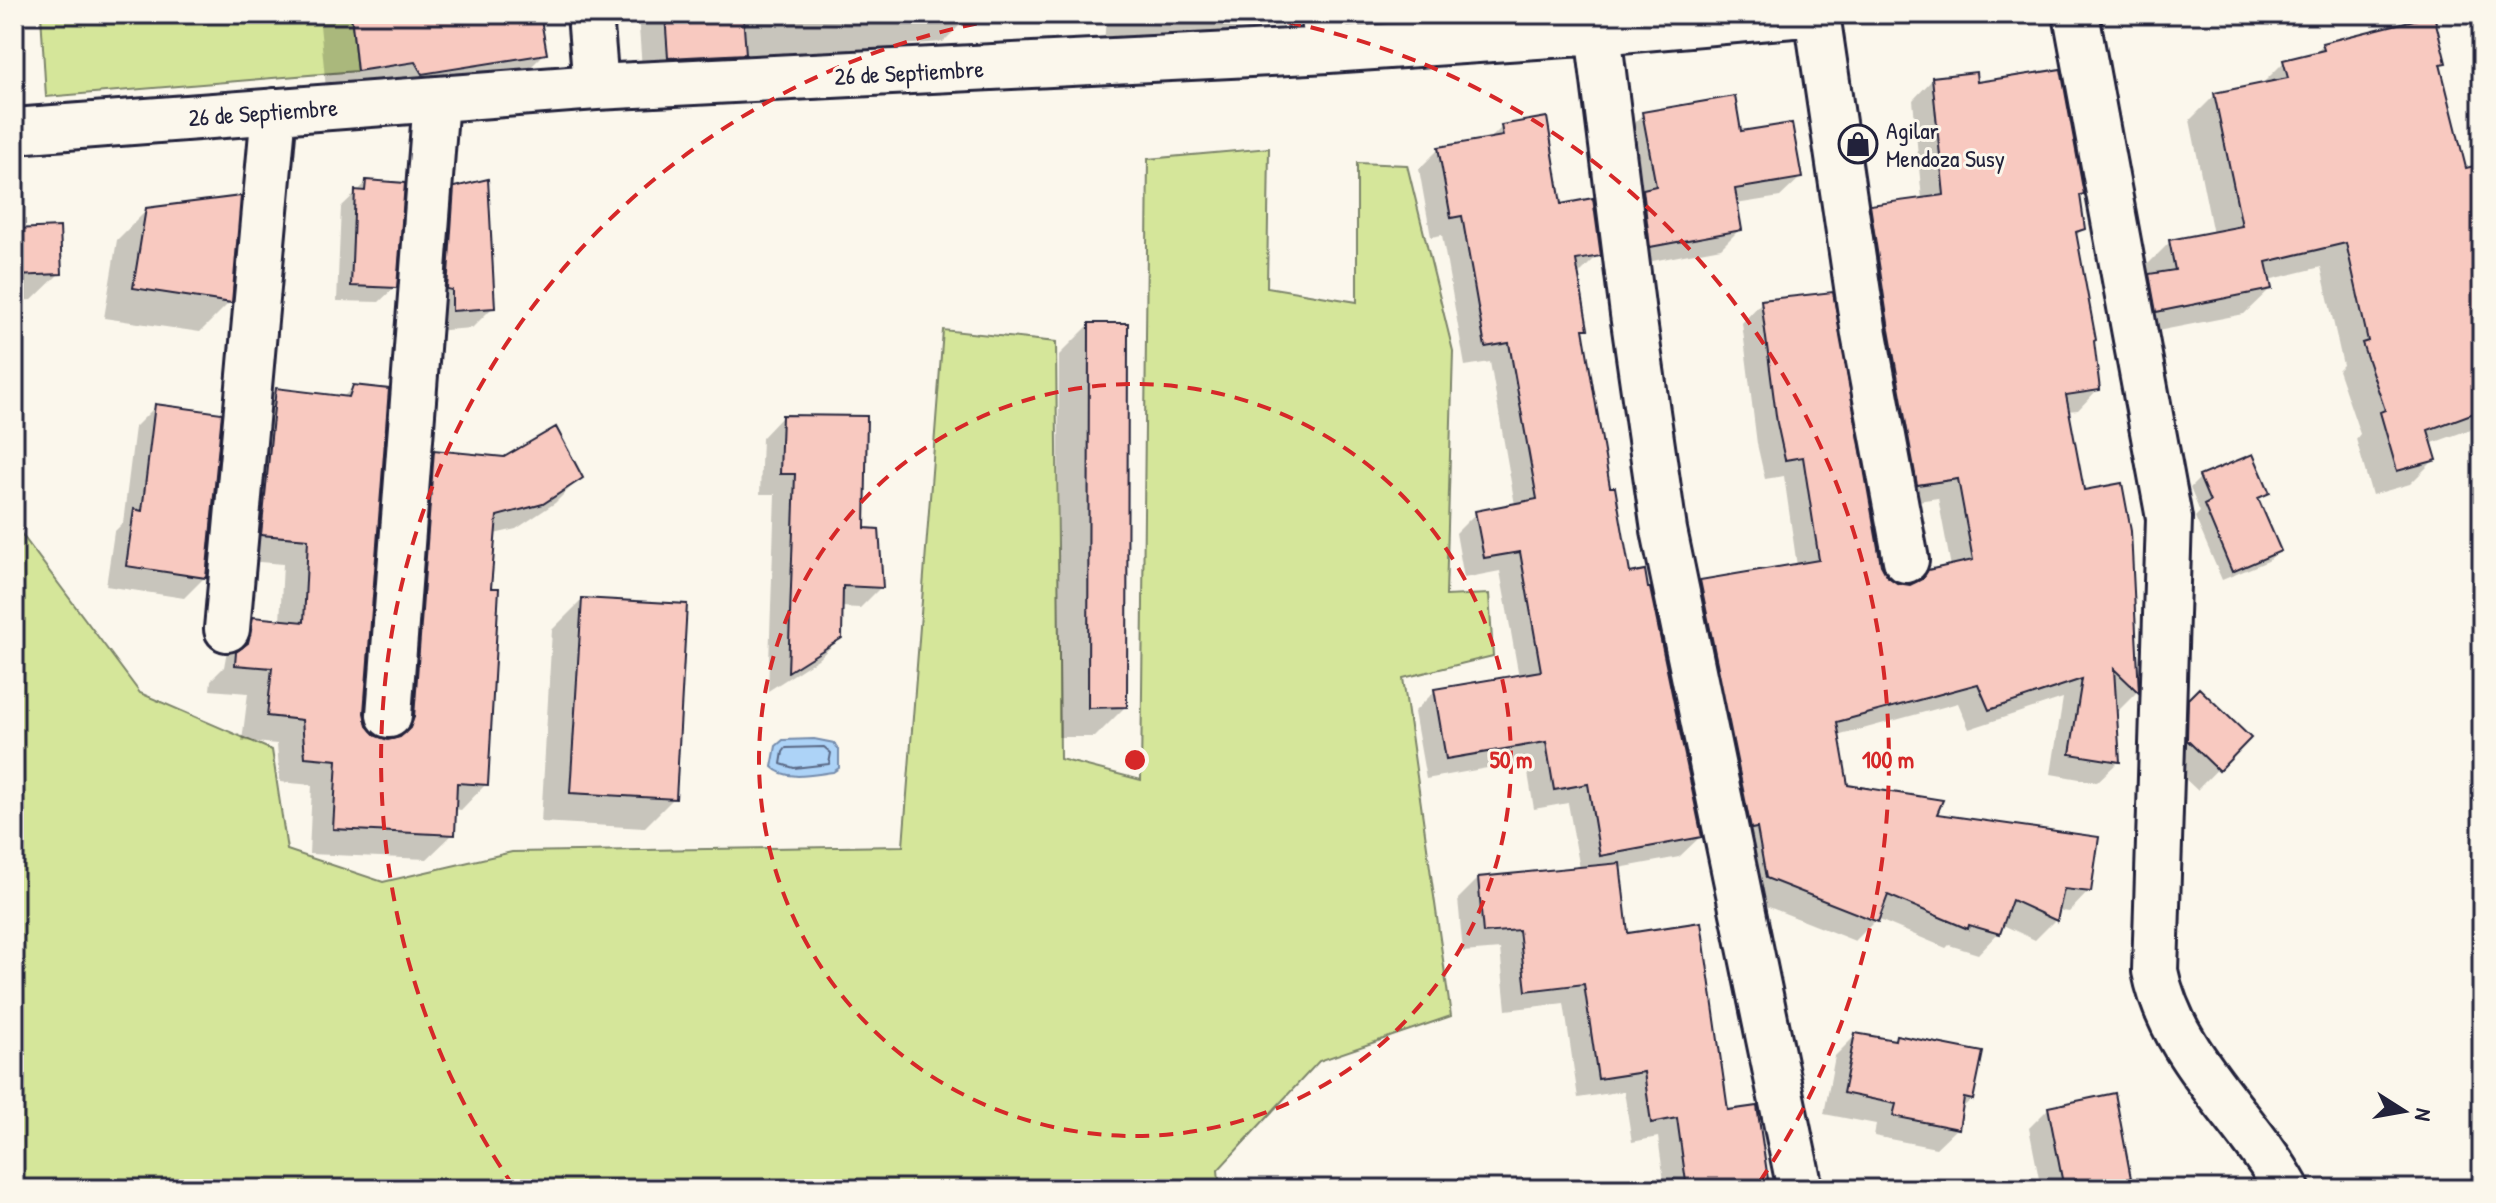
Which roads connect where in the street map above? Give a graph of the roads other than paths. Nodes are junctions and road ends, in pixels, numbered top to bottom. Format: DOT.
graph roads {
  1 [pos="590,14"];
  2 [pos="1805,14"];
  3 [pos="1817,14"];
  4 [pos="2076,14"];
  5 [pos="1729,17"];
  6 [pos="1326,32"];
  7 [pos="1598,32"];
  8 [pos="596,87"];
  9 [pos="436,99"];
  10 [pos="274,111"];
  11 [pos="14,131"];
  12 [pos="1906,560"];
  13 [pos="227,629"];
  14 [pos="389,715"];
  15 [pos="1800,1189"];
  16 [pos="2287,1189"];
  1 -- 8 [label="street"];
  2 -- 5 [label="street, 26 de Septiembre"];
  3 -- 12 [label="street"];
  4 -- 16 [label="street"];
  5 -- 7 [label="street, 26 de Septiembre"];
  6 -- 7 [label="street, 26 de Septiembre"];
  6 -- 8 [label="street, 26 de Septiembre"];
  7 -- 15 [label="street"];
  8 -- 9 [label="street, 26 de Septiembre"];
  9 -- 10 [label="street, 26 de Septiembre"];
  9 -- 14 [label="street"];
  10 -- 11 [label="street, 26 de Septiembre"];
  10 -- 13 [label="street"];
}
